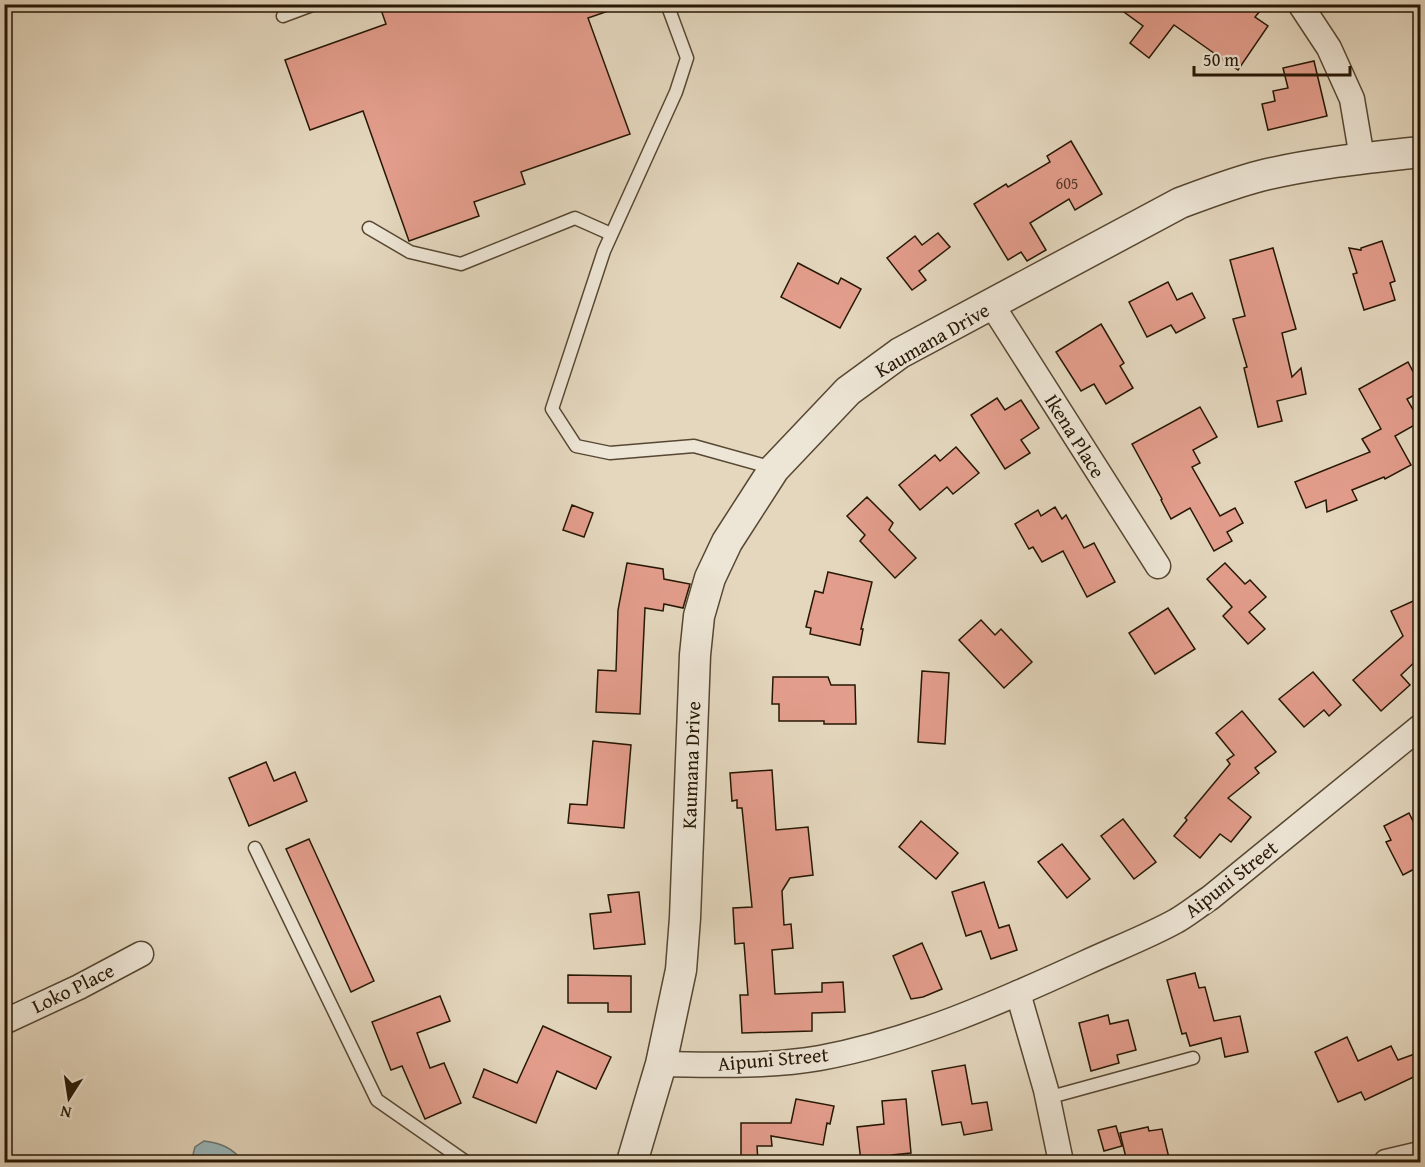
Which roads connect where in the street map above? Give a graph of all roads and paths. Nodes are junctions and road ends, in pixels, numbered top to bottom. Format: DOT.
graph roads {
  1 [pos="315,4"];
  2 [pos="667,4"];
  3 [pos="1300,4"];
  4 [pos="284,16"];
  5 [pos="1420,152"];
  6 [pos="1362,158"];
  7 [pos="369,228"];
  8 [pos="611,234"];
  9 [pos="992,305"];
  10 [pos="774,469"];
  11 [pos="1158,566"];
  12 [pos="1420,727"];
  13 [pos="255,848"];
  14 [pos="141,954"];
  15 [pos="1018,993"];
  16 [pos="4,1022"];
  17 [pos="1193,1058"];
  18 [pos="661,1064"];
  19 [pos="1047,1098"];
  20 [pos="1420,1154"];
  21 [pos="466,1162"];
  22 [pos="632,1162"];
  23 [pos="1061,1162"];
  24 [pos="1386,1162"];
  1 -- 4 [label="lane"];
  2 -- 8 [label="lane"];
  3 -- 6 [label="street"];
  5 -- 6 [label="street, Kaumana Drive"];
  6 -- 9 [label="street, Kaumana Drive"];
  7 -- 8 [label="lane"];
  8 -- 10 [label="lane"];
  9 -- 10 [label="street, Kaumana Drive"];
  9 -- 11 [label="street, Ikena Place"];
  10 -- 18 [label="street, Kaumana Drive"];
  12 -- 15 [label="street, Aipuni Street"];
  13 -- 21 [label="lane"];
  14 -- 16 [label="street, Loko Place"];
  15 -- 18 [label="street, Aipuni Street"];
  15 -- 19 [label="street"];
  17 -- 19 [label="lane"];
  18 -- 22 [label="street, Kaumana Drive"];
  19 -- 23 [label="street"];
  20 -- 24 [label="street"];
}
